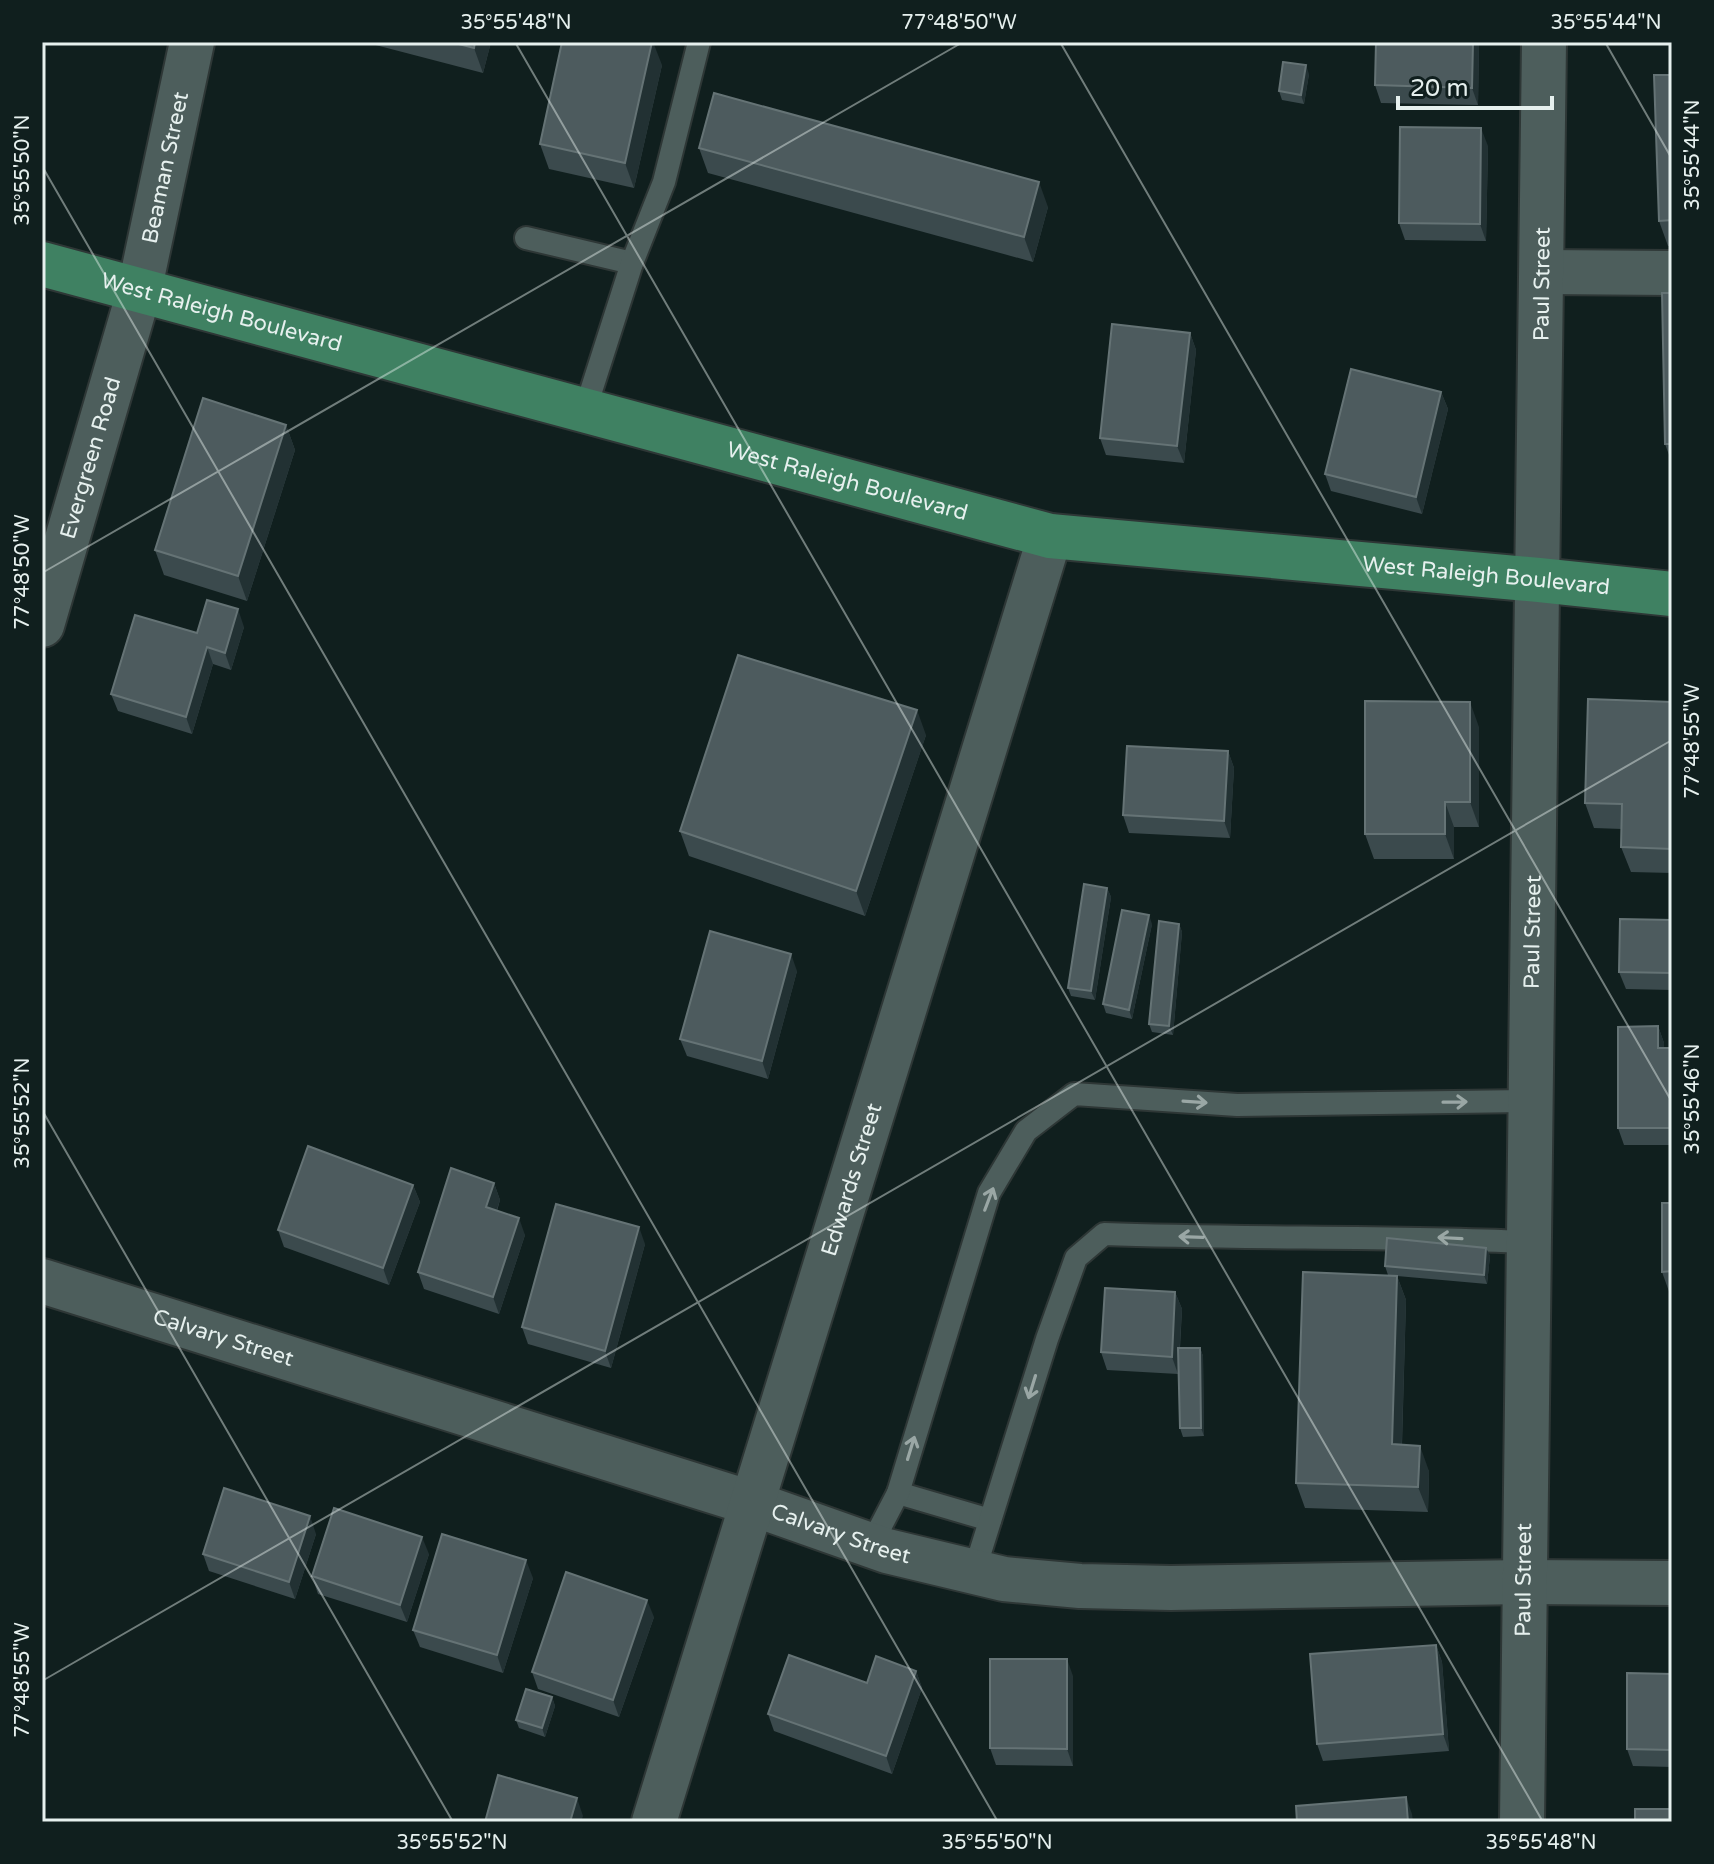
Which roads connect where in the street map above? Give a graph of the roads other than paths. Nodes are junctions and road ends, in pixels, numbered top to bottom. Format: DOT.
graph roads {
  1 [pos="192,42"];
  2 [pos="699,42"];
  3 [pos="1544,42"];
  4 [pos="526,238"];
  5 [pos="632,263"];
  6 [pos="42,264"];
  7 [pos="1543,272"];
  8 [pos="1672,273"];
  9 [pos="139,292"];
  10 [pos="585,410"];
  11 [pos="1050,536"];
  12 [pos="1539,580"];
  13 [pos="1672,594"];
  14 [pos="42,625"];
  15 [pos="1530,1101"];
  16 [pos="1528,1242"];
  17 [pos="42,1281"];
  18 [pos="898,1493"];
  19 [pos="754,1504"];
  20 [pos="990,1520"];
  21 [pos="871,1545"];
  22 [pos="974,1572"];
  23 [pos="1523,1582"];
  24 [pos="1672,1583"];
  25 [pos="654,1822"];
  26 [pos="1522,1822"];
  1 -- 9 [label="street, Beaman Street"];
  2 -- 5 [label="lane"];
  3 -- 7 [label="street, Paul Street"];
  4 -- 5 [label="lane"];
  5 -- 10 [label="lane"];
  6 -- 9 [label="main road, West Raleigh Boulevard"];
  7 -- 8 [label="street"];
  7 -- 12 [label="street, Paul Street"];
  9 -- 10 [label="main road, West Raleigh Boulevard"];
  9 -- 14 [label="street, Evergreen Road"];
  10 -- 11 [label="main road, West Raleigh Boulevard"];
  11 -- 12 [label="main road, West Raleigh Boulevard"];
  11 -- 19 [label="street, Edwards Street"];
  12 -- 13 [label="main road, West Raleigh Boulevard"];
  12 -- 15 [label="street, Paul Street"];
  15 -- 16 [label="street, Paul Street"];
  18 -- 15 [label="lane, one-way"];
  16 -- 20 [label="lane, one-way"];
  16 -- 23 [label="street, Paul Street"];
  17 -- 19 [label="street, Calvary Street"];
  18 -- 20 [label="lane"];
  18 -- 21 [label="lane"];
  19 -- 21 [label="street, Calvary Street"];
  19 -- 25 [label="street, Edwards Street"];
  20 -- 22 [label="lane"];
  21 -- 22 [label="street, Calvary Street"];
  22 -- 23 [label="street, Calvary Street"];
  23 -- 24 [label="street, Calvary Street"];
  23 -- 26 [label="street, Paul Street"];
}
